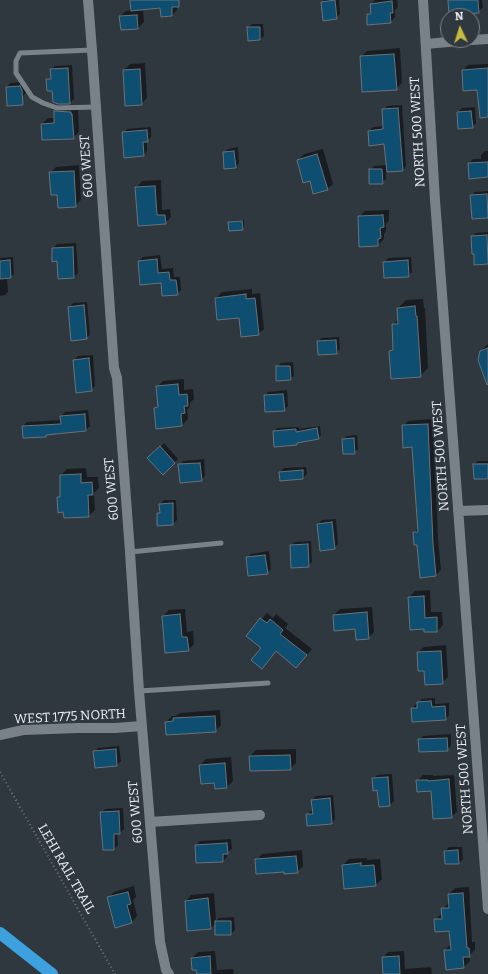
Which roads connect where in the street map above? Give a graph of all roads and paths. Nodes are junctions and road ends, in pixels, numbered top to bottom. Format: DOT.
graph roads {
  1 [pos="88,0"];
  2 [pos="423,0"];
  3 [pos="440,43"];
  4 [pos="426,44"];
  5 [pos="92,50"];
  6 [pos="96,107"];
  7 [pos="488,510"];
  8 [pos="458,511"];
  9 [pos="221,543"];
  10 [pos="130,552"];
  11 [pos="268,682"];
  12 [pos="139,691"];
  13 [pos="142,726"];
  14 [pos="0,735"];
  15 [pos="0,772"];
  16 [pos="260,815"];
  17 [pos="150,822"];
  18 [pos="488,904"];
  19 [pos="0,933"];
  20 [pos="52,974"];
  21 [pos="116,974"];
  22 [pos="169,974"];
  1 -- 5 [label="street, 600 WEST"];
  2 -- 4 [label="street, NORTH 500 WEST"];
  3 -- 4 [label="street"];
  4 -- 8 [label="street, NORTH 500 WEST"];
  5 -- 6 [label="street, 600 WEST"];
  5 -- 6 [label="lane"];
  6 -- 10 [label="street, 600 WEST"];
  7 -- 8 [label="street"];
  8 -- 18 [label="street, NORTH 500 WEST"];
  9 -- 10 [label="lane"];
  10 -- 12 [label="street, 600 WEST"];
  11 -- 12 [label="lane"];
  12 -- 13 [label="street, 600 WEST"];
  13 -- 14 [label="street, WEST 1775 NORTH"];
  13 -- 17 [label="street, 600 WEST"];
  15 -- 21 [label="path, LEHI RAIL TRAIL"];
  16 -- 17 [label="street"];
  17 -- 22 [label="street, 600 WEST"];
  19 -- 20 [label="highway"];
}
